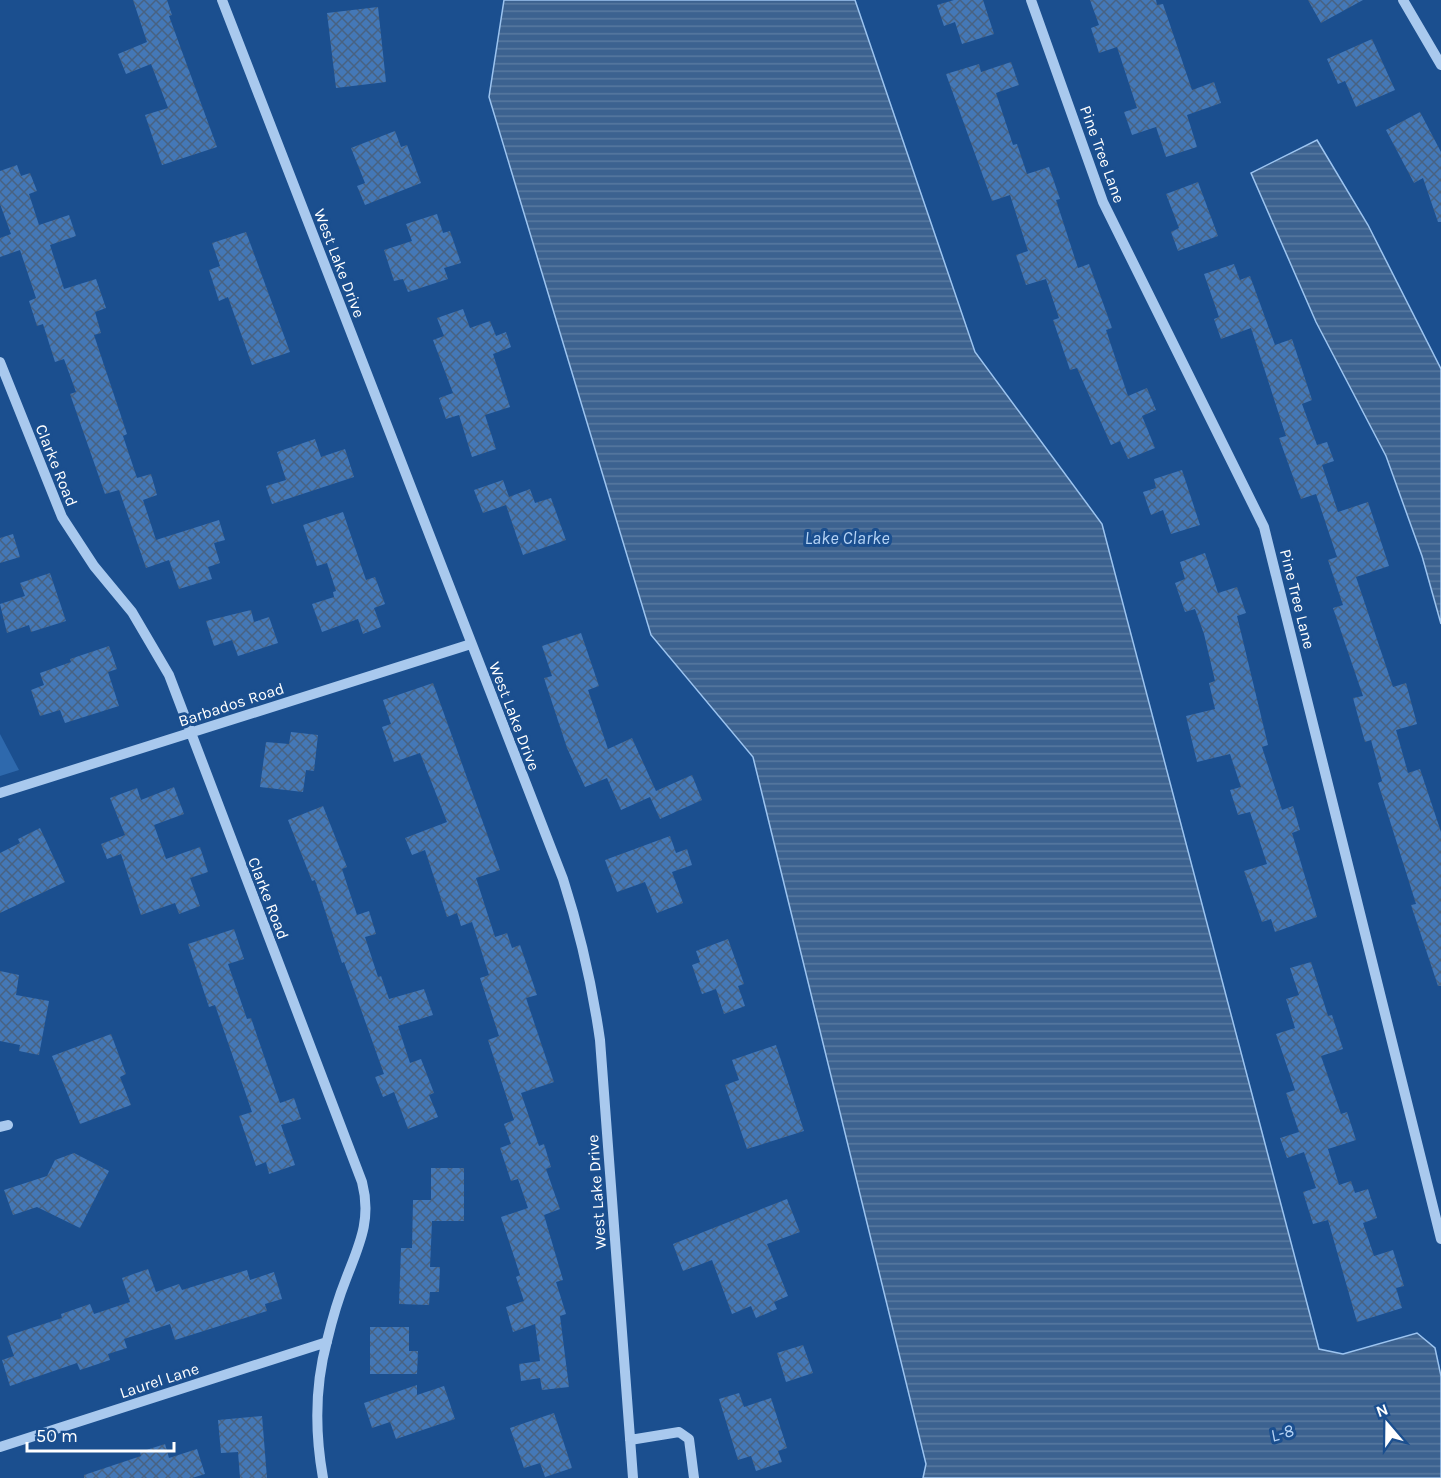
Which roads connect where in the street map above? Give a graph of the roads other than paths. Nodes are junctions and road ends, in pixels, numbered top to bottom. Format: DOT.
graph roads {
  1 [pos="222,0"];
  2 [pos="1031,0"];
  3 [pos="1403,0"];
  4 [pos="1441,65"];
  5 [pos="0,362"];
  6 [pos="471,644"];
  7 [pos="190,733"];
  8 [pos="0,793"];
  9 [pos="1441,1239"];
  10 [pos="327,1342"];
  11 [pos="630,1440"];
  12 [pos="0,1447"];
  13 [pos="323,1478"];
  14 [pos="633,1478"];
  15 [pos="694,1478"];
  1 -- 6 [label="street, West Lake Drive"];
  2 -- 9 [label="street, Pine Tree Lane"];
  3 -- 4 [label="street"];
  5 -- 7 [label="street, Clarke Road"];
  6 -- 7 [label="street, Barbados Road"];
  6 -- 11 [label="street, West Lake Drive"];
  7 -- 8 [label="street, Barbados Road"];
  7 -- 10 [label="street, Clarke Road"];
  10 -- 12 [label="street, Laurel Lane"];
  10 -- 13 [label="street, Clarke Road"];
  11 -- 14 [label="street, West Lake Drive"];
  11 -- 15 [label="street"];
}
